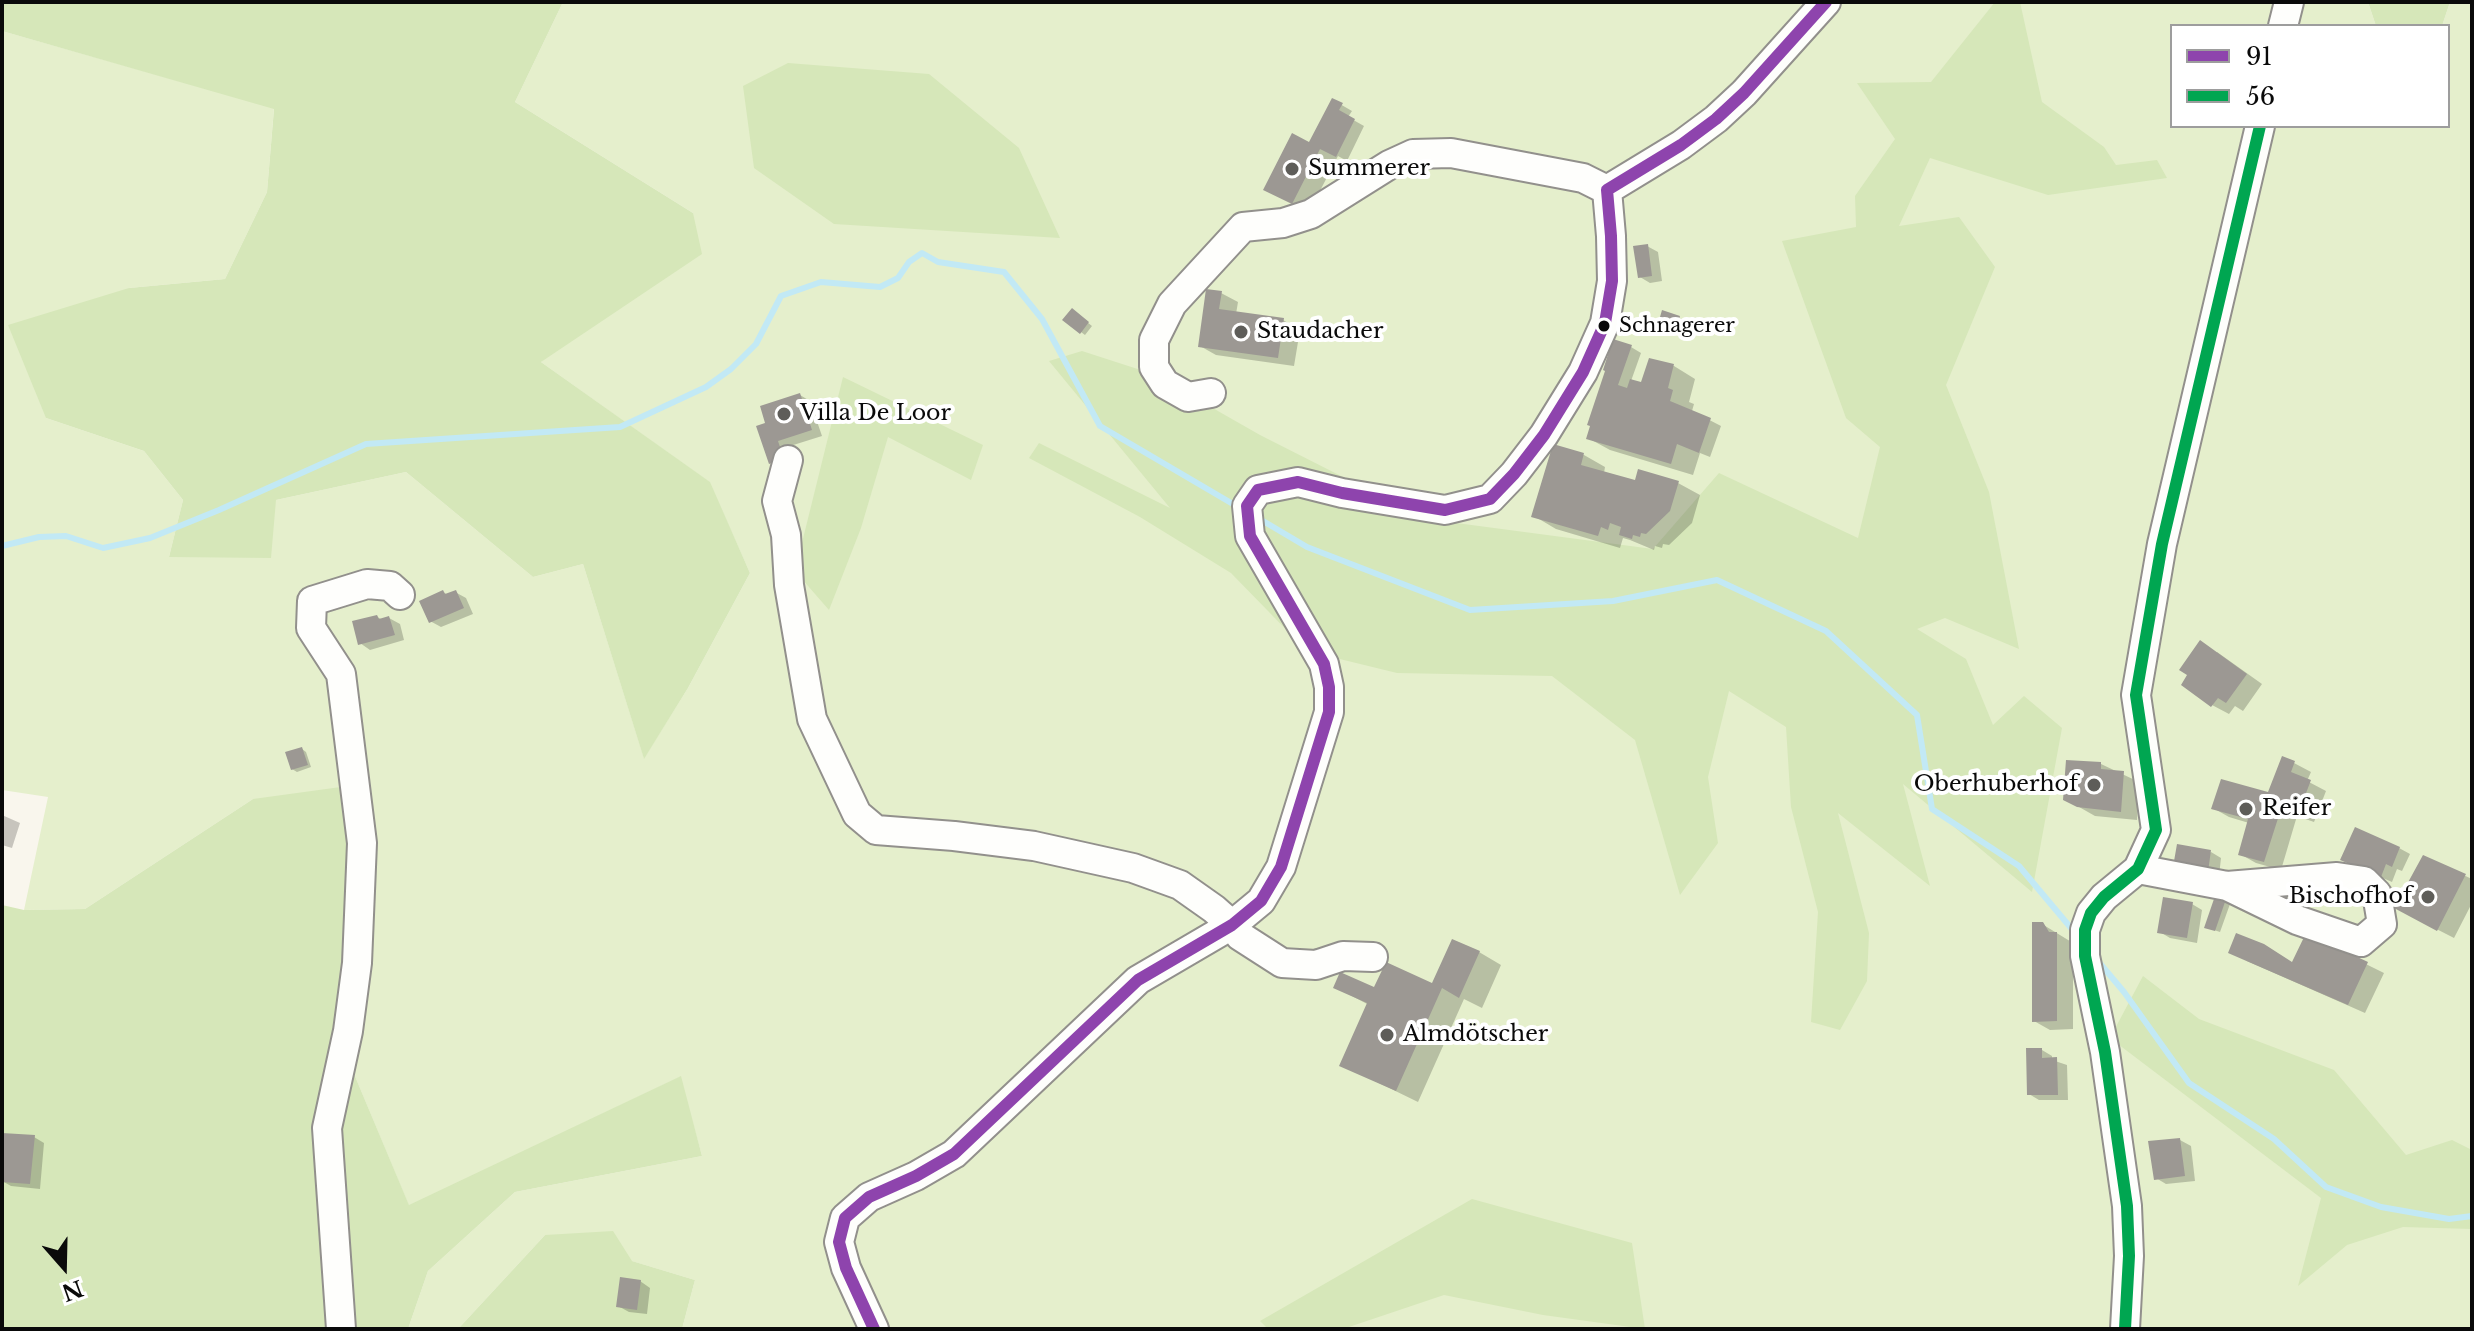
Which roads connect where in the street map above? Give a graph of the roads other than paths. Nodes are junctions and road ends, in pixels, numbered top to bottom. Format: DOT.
graph roads {
  1 [pos="1826,2"];
  2 [pos="2289,2"];
  3 [pos="2284,24"];
  4 [pos="2260,128"];
  5 [pos="1607,190"];
  6 [pos="1211,393"];
  7 [pos="788,460"];
  8 [pos="400,595"];
  9 [pos="2138,869"];
  10 [pos="2227,886"];
  11 [pos="1232,925"];
  12 [pos="1373,957"];
  13 [pos="341,1329"];
  14 [pos="874,1329"];
  15 [pos="2125,1329"];
  1 -- 5 [label="street"];
  2 -- 3 [label="street"];
  4 -- 9 [label="street"];
  5 -- 6 [label="street"];
  5 -- 11 [label="street"];
  7 -- 11 [label="street"];
  8 -- 13 [label="street"];
  9 -- 10 [label="street"];
  9 -- 15 [label="street"];
  10 -- 10 [label="street"];
  11 -- 12 [label="street"];
  11 -- 14 [label="street"];
}
